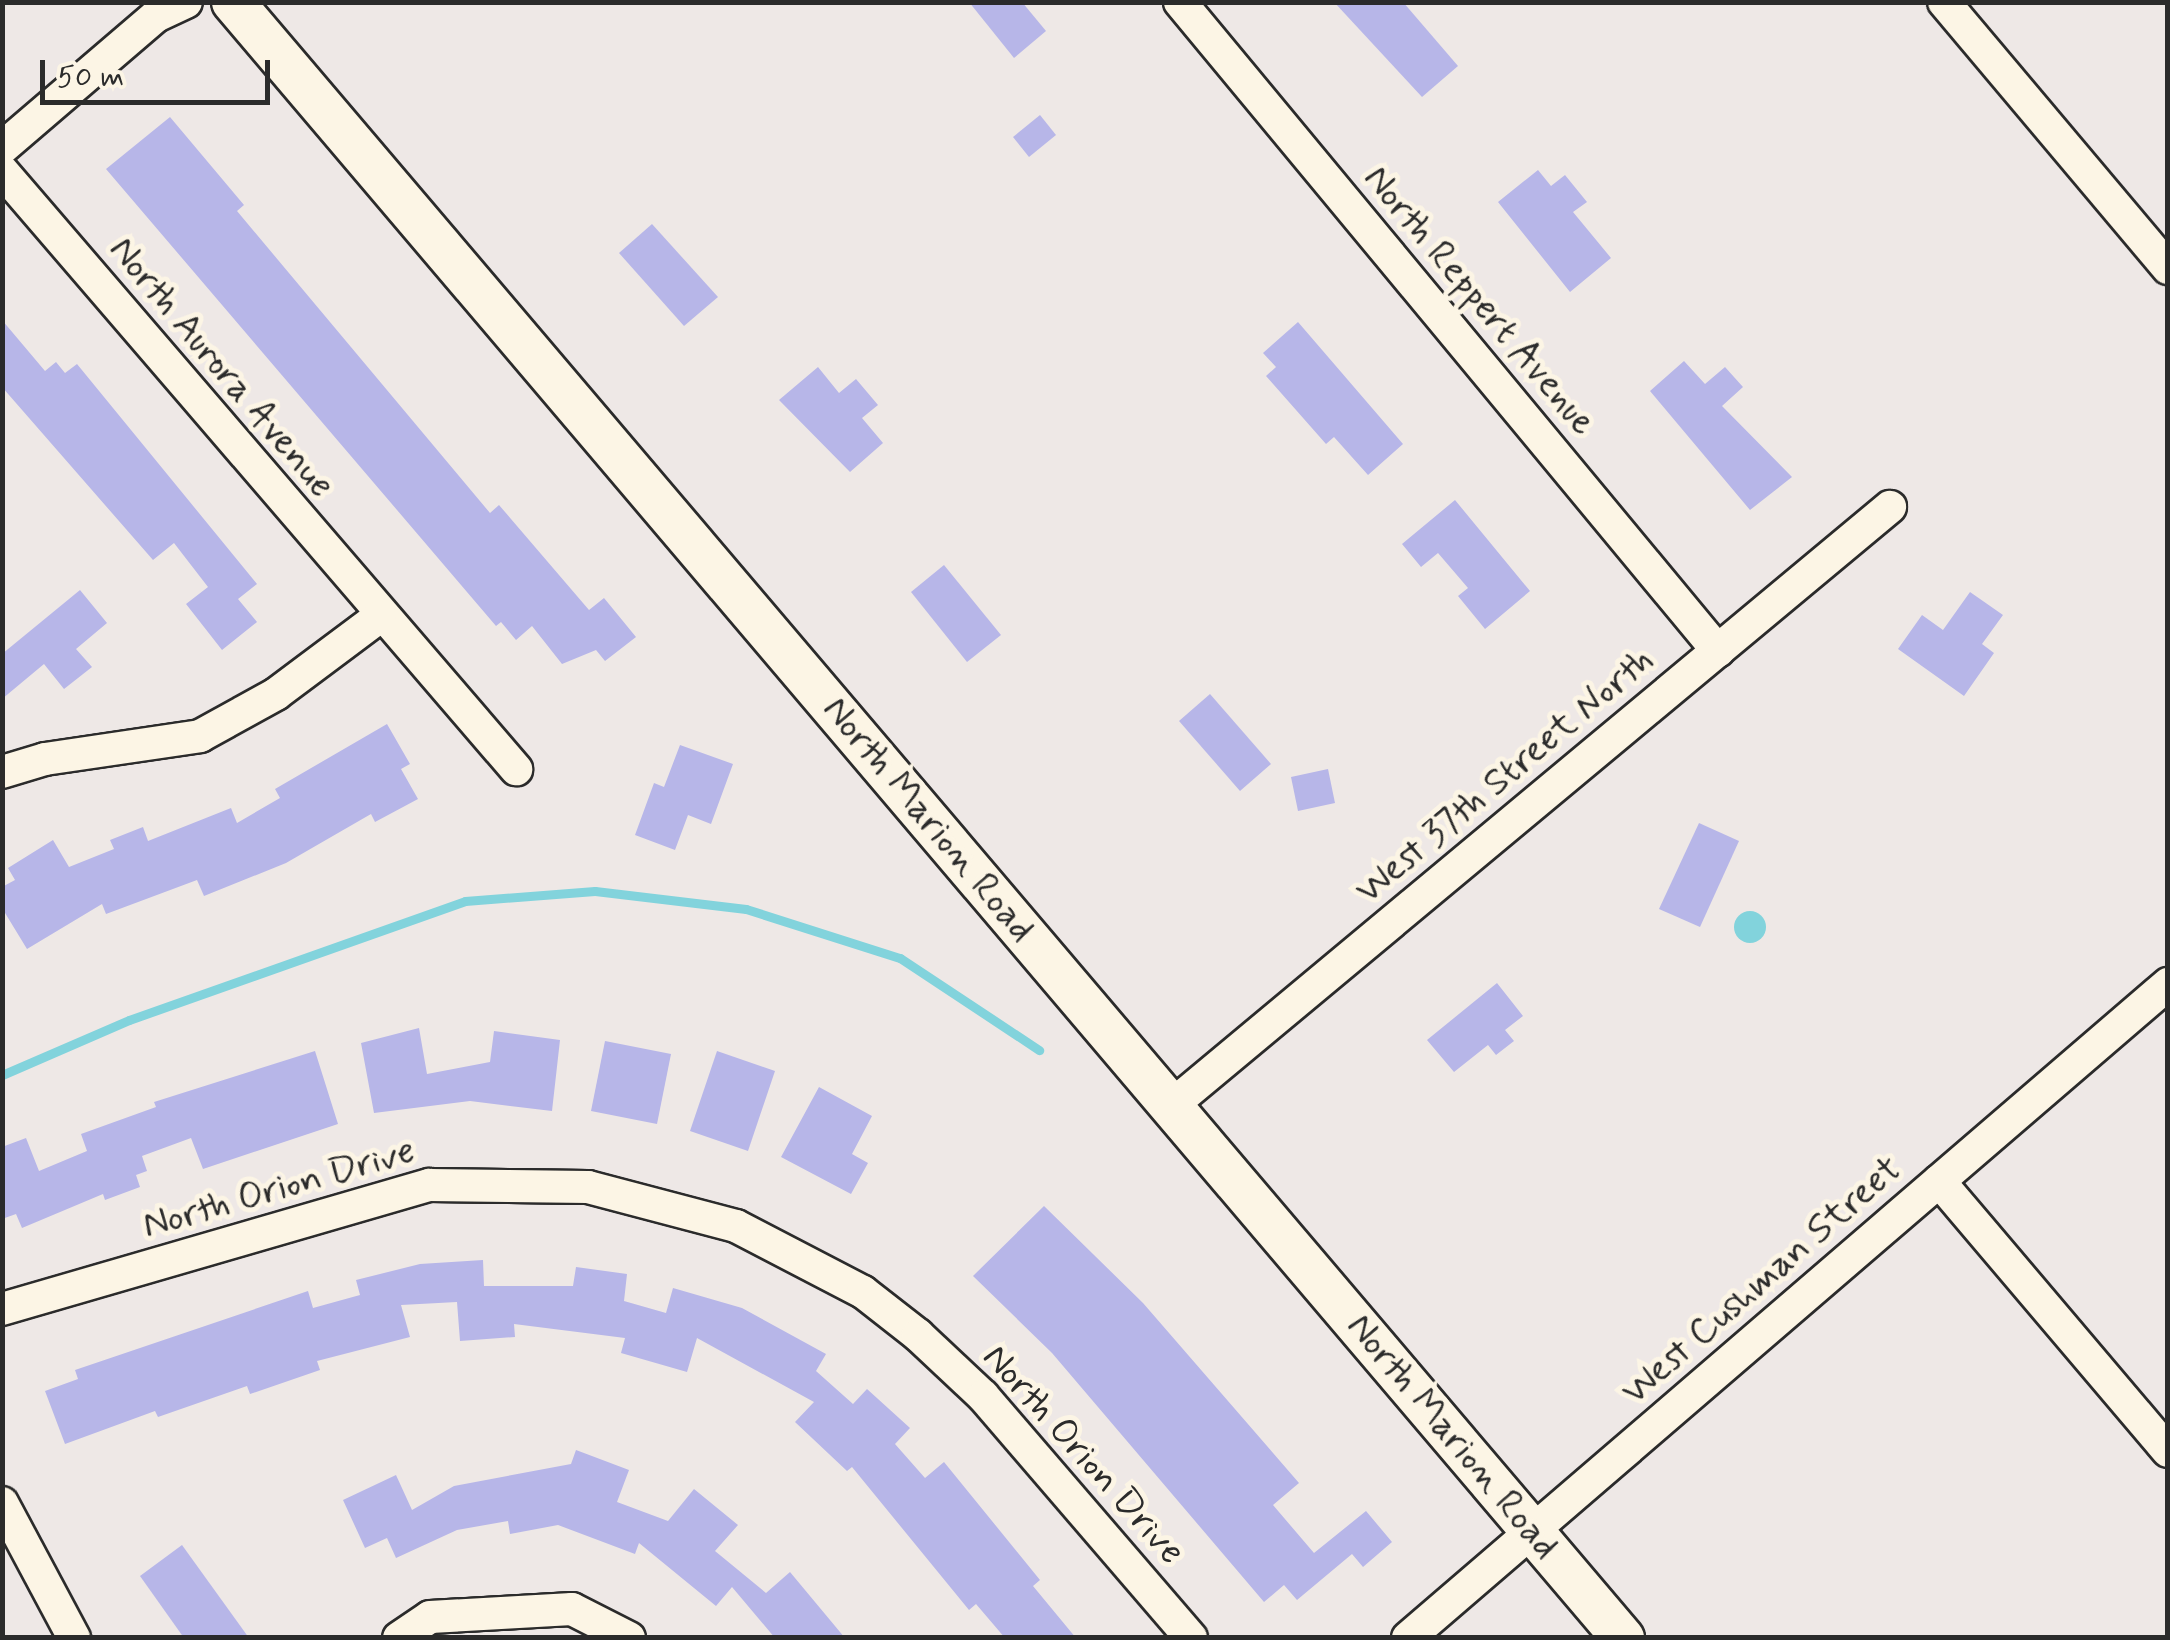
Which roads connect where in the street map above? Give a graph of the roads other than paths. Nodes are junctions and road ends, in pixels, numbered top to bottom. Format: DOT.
graph roads {
  1 [pos="186,2"];
  2 [pos="233,2"];
  3 [pos="1180,2"];
  4 [pos="1944,2"];
  5 [pos="2,148"];
  6 [pos="2,171"];
  7 [pos="2168,268"];
  8 [pos="1890,507"];
  9 [pos="379,617"];
  10 [pos="1718,651"];
  11 [pos="516,769"];
  12 [pos="2,772"];
  13 [pos="2168,984"];
  14 [pos="1170,1106"];
  15 [pos="1940,1181"];
  16 [pos="2,1309"];
  17 [pos="2168,1451"];
  18 [pos="2,1504"];
  19 [pos="1532,1531"];
  20 [pos="74,1638"];
  21 [pos="399,1638"];
  22 [pos="629,1638"];
  23 [pos="1191,1638"];
  24 [pos="1408,1638"];
  25 [pos="1623,1638"];
  1 -- 5 [label="street"];
  2 -- 14 [label="main road, North Marion Road"];
  3 -- 10 [label="street, North Reppert Avenue"];
  4 -- 7 [label="street"];
  6 -- 9 [label="street, North Aurora Avenue"];
  8 -- 10 [label="street, West 37th Street North"];
  9 -- 11 [label="street, North Aurora Avenue"];
  9 -- 12 [label="street"];
  10 -- 14 [label="street, West 37th Street North"];
  13 -- 15 [label="street, West Cushman Street"];
  14 -- 19 [label="main road, North Marion Road"];
  15 -- 17 [label="street"];
  15 -- 19 [label="street, West Cushman Street"];
  16 -- 23 [label="street, North Orion Drive"];
  18 -- 20 [label="street"];
  19 -- 24 [label="street, West Cushman Street"];
  19 -- 25 [label="main road, North Marion Road"];
  21 -- 22 [label="street"];
}
